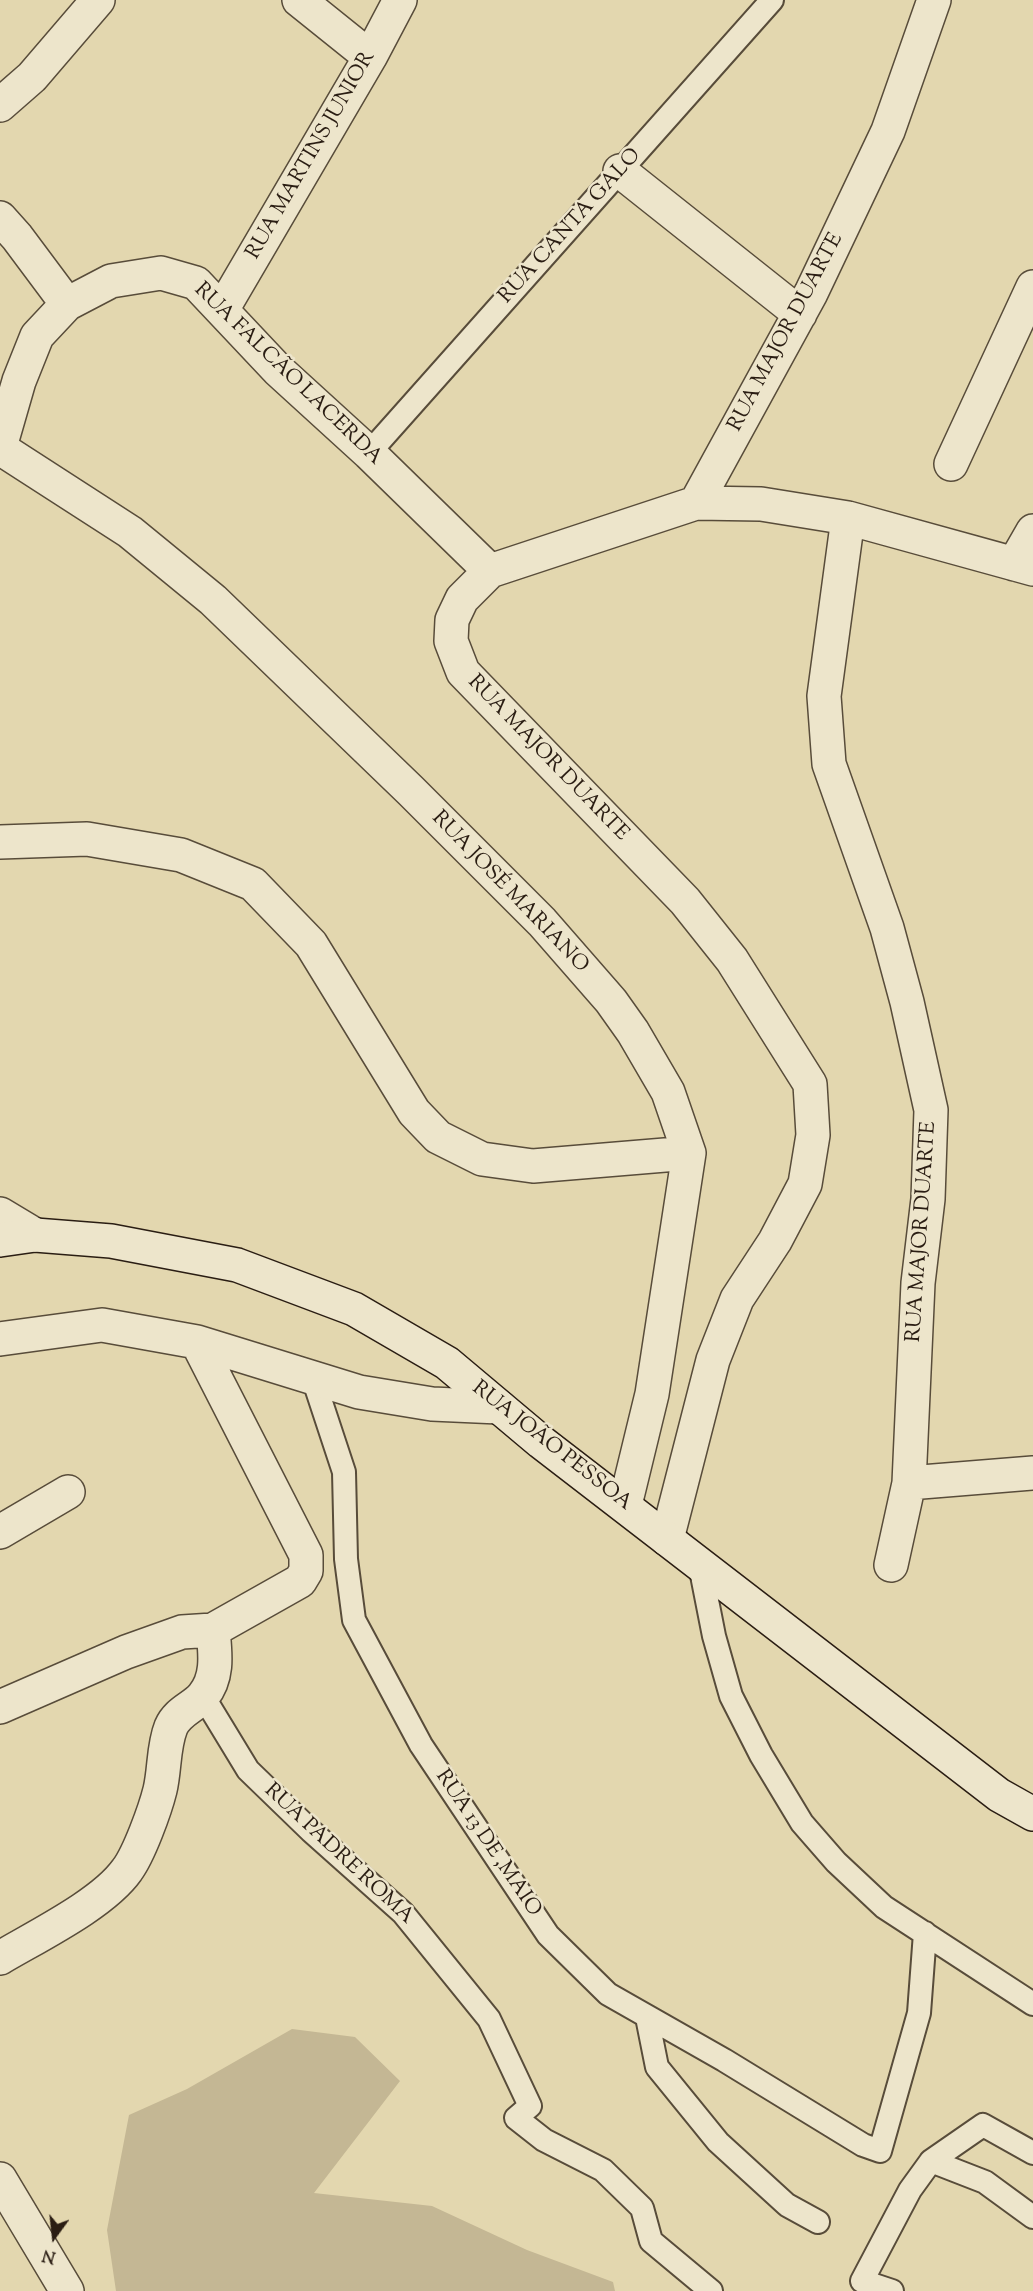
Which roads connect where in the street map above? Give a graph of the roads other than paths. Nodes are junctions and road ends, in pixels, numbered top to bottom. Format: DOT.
graph roads {
  1 [pos="98,0"];
  2 [pos="299,0"];
  3 [pos="400,0"];
  4 [pos="772,0"];
  5 [pos="933,0"];
  6 [pos="370,57"];
  7 [pos="0,105"];
  8 [pos="620,171"];
  9 [pos="0,218"];
  10 [pos="1033,287"];
  11 [pos="67,304"];
  12 [pos="222,310"];
  13 [pos="800,314"];
  14 [pos="0,447"];
  15 [pos="369,453"];
  16 [pos="951,464"];
  17 [pos="696,503"];
  18 [pos="848,518"];
  19 [pos="1033,531"];
  20 [pos="1024,566"];
  21 [pos="490,571"];
  22 [pos="0,842"];
  23 [pos="689,1153"];
  24 [pos="0,1214"];
  25 [pos="34,1235"];
  26 [pos="0,1240"];
  27 [pos="0,1339"];
  28 [pos="197,1342"];
  29 [pos="313,1378"];
  30 [pos="499,1407"];
  31 [pos="1033,1473"];
  32 [pos="909,1483"];
  33 [pos="68,1492"];
  34 [pos="625,1505"];
  35 [pos="0,1533"];
  36 [pos="667,1539"];
  37 [pos="700,1565"];
  38 [pos="891,1565"];
  39 [pos="213,1630"];
  40 [pos="203,1696"];
  41 [pos="0,1707"];
  42 [pos="1033,1814"];
  43 [pos="926,1933"];
  44 [pos="0,1958"];
  45 [pos="1033,2004"];
  46 [pos="647,2017"];
  47 [pos="1033,2153"];
  48 [pos="931,2161"];
  49 [pos="0,2179"];
  50 [pos="1033,2217"];
  51 [pos="818,2222"];
  52 [pos="56,2286"];
  53 [pos="711,2291"];
  54 [pos="892,2291"];
  1 -- 7 [label="street"];
  2 -- 6 [label="street"];
  3 -- 6 [label="street, RUA MARTINS JUNIOR"];
  4 -- 8 [label="lane, RUA CANTA GALO"];
  5 -- 13 [label="street, RUA MAJOR DUARTE"];
  6 -- 12 [label="street, RUA MARTINS JUNIOR"];
  8 -- 13 [label="street"];
  8 -- 15 [label="lane, RUA CANTA GALO"];
  9 -- 11 [label="street"];
  10 -- 16 [label="street"];
  11 -- 12 [label="street, RUA FALCÃO LACERDA"];
  11 -- 14 [label="street, RUA FALCÃO LACERDA"];
  12 -- 15 [label="street, RUA FALCÃO LACERDA"];
  13 -- 17 [label="street, RUA MAJOR DUARTE"];
  14 -- 23 [label="street, RUA JOSÉ MARIANO"];
  15 -- 21 [label="street, RUA FALCÃO LACERDA"];
  17 -- 18 [label="street"];
  17 -- 21 [label="street, RUA MAJOR DUARTE"];
  18 -- 20 [label="street"];
  18 -- 32 [label="street, RUA MAJOR DUARTE"];
  19 -- 20 [label="street"];
  21 -- 36 [label="street, RUA MAJOR DUARTE"];
  22 -- 23 [label="street"];
  23 -- 34 [label="street, RUA JOSÉ MARIANO"];
  24 -- 25 [label="street"];
  25 -- 26 [label="street, RUA JOÃO PESSOA"];
  25 -- 30 [label="street, RUA JOÃO PESSOA"];
  27 -- 28 [label="street"];
  28 -- 29 [label="street"];
  28 -- 39 [label="street"];
  29 -- 30 [label="street"];
  29 -- 46 [label="lane, RUA 13 DE ,MAIO"];
  30 -- 34 [label="street, RUA JOÃO PESSOA"];
  31 -- 32 [label="street"];
  32 -- 38 [label="street, RUA MAJOR DUARTE"];
  33 -- 35 [label="street"];
  34 -- 36 [label="street, RUA JOÃO PESSOA"];
  36 -- 37 [label="street, RUA JOÃO PESSOA"];
  37 -- 42 [label="street, RUA JOÃO PESSOA"];
  37 -- 43 [label="lane"];
  39 -- 40 [label="street"];
  39 -- 41 [label="street"];
  40 -- 44 [label="street"];
  40 -- 53 [label="lane, RUA PADRE ROMA"];
  43 -- 45 [label="lane"];
  43 -- 46 [label="lane, RUA 13 DE ,MAIO"];
  46 -- 51 [label="lane"];
  47 -- 48 [label="lane"];
  48 -- 50 [label="lane"];
  48 -- 54 [label="lane"];
  49 -- 52 [label="street"];
}
